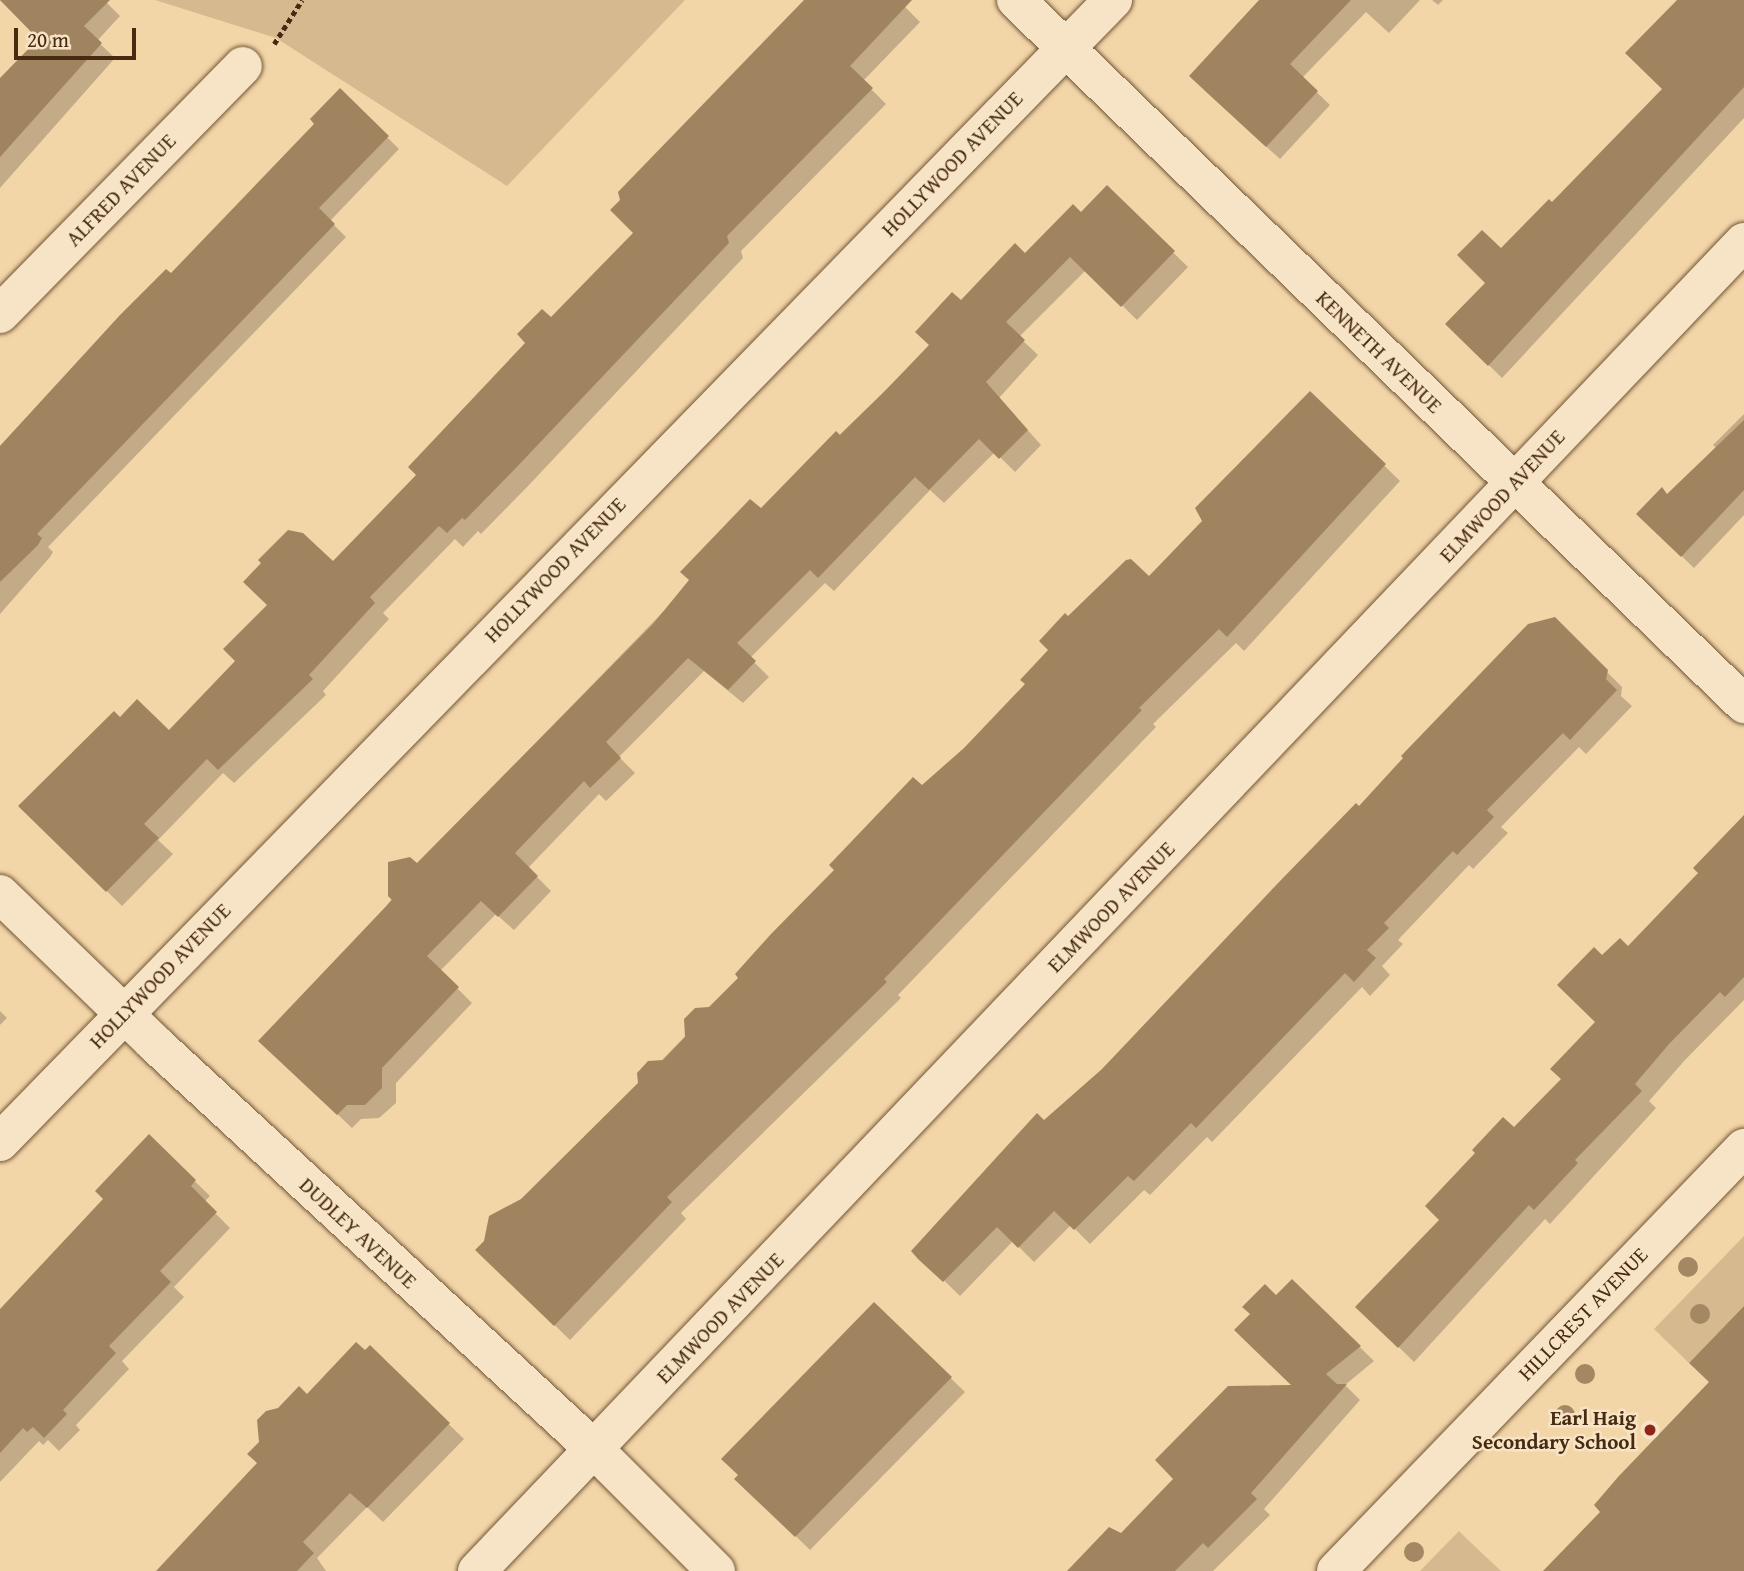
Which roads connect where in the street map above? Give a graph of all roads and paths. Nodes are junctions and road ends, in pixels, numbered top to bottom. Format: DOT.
graph roads {
  1 [pos="302,0"];
  2 [pos="1016,0"];
  3 [pos="1113,0"];
  4 [pos="1065,48"];
  5 [pos="243,66"];
  6 [pos="1744,242"];
  7 [pos="0,314"];
  8 [pos="1514,483"];
  9 [pos="1744,704"];
  10 [pos="0,894"];
  11 [pos="123,1013"];
  12 [pos="0,1142"];
  13 [pos="1744,1148"];
  14 [pos="594,1450"];
  15 [pos="477,1571"];
  16 [pos="716,1571"];
  17 [pos="1336,1571"];
  1 -- 5 [label="path"];
  2 -- 4 [label="street, KENNETH AVENUE"];
  3 -- 4 [label="street, HOLLYWOOD AVENUE"];
  4 -- 8 [label="street, KENNETH AVENUE"];
  4 -- 11 [label="street, HOLLYWOOD AVENUE"];
  5 -- 7 [label="street, ALFRED AVENUE"];
  6 -- 8 [label="street, ELMWOOD AVENUE"];
  8 -- 9 [label="street, KENNETH AVENUE"];
  8 -- 14 [label="street, ELMWOOD AVENUE"];
  10 -- 11 [label="street, DUDLEY AVENUE"];
  11 -- 12 [label="street, HOLLYWOOD AVENUE"];
  11 -- 14 [label="street, DUDLEY AVENUE"];
  13 -- 17 [label="street, HILLCREST AVENUE"];
  14 -- 15 [label="street, ELMWOOD AVENUE"];
  14 -- 16 [label="street, DUDLEY AVENUE"];
}
